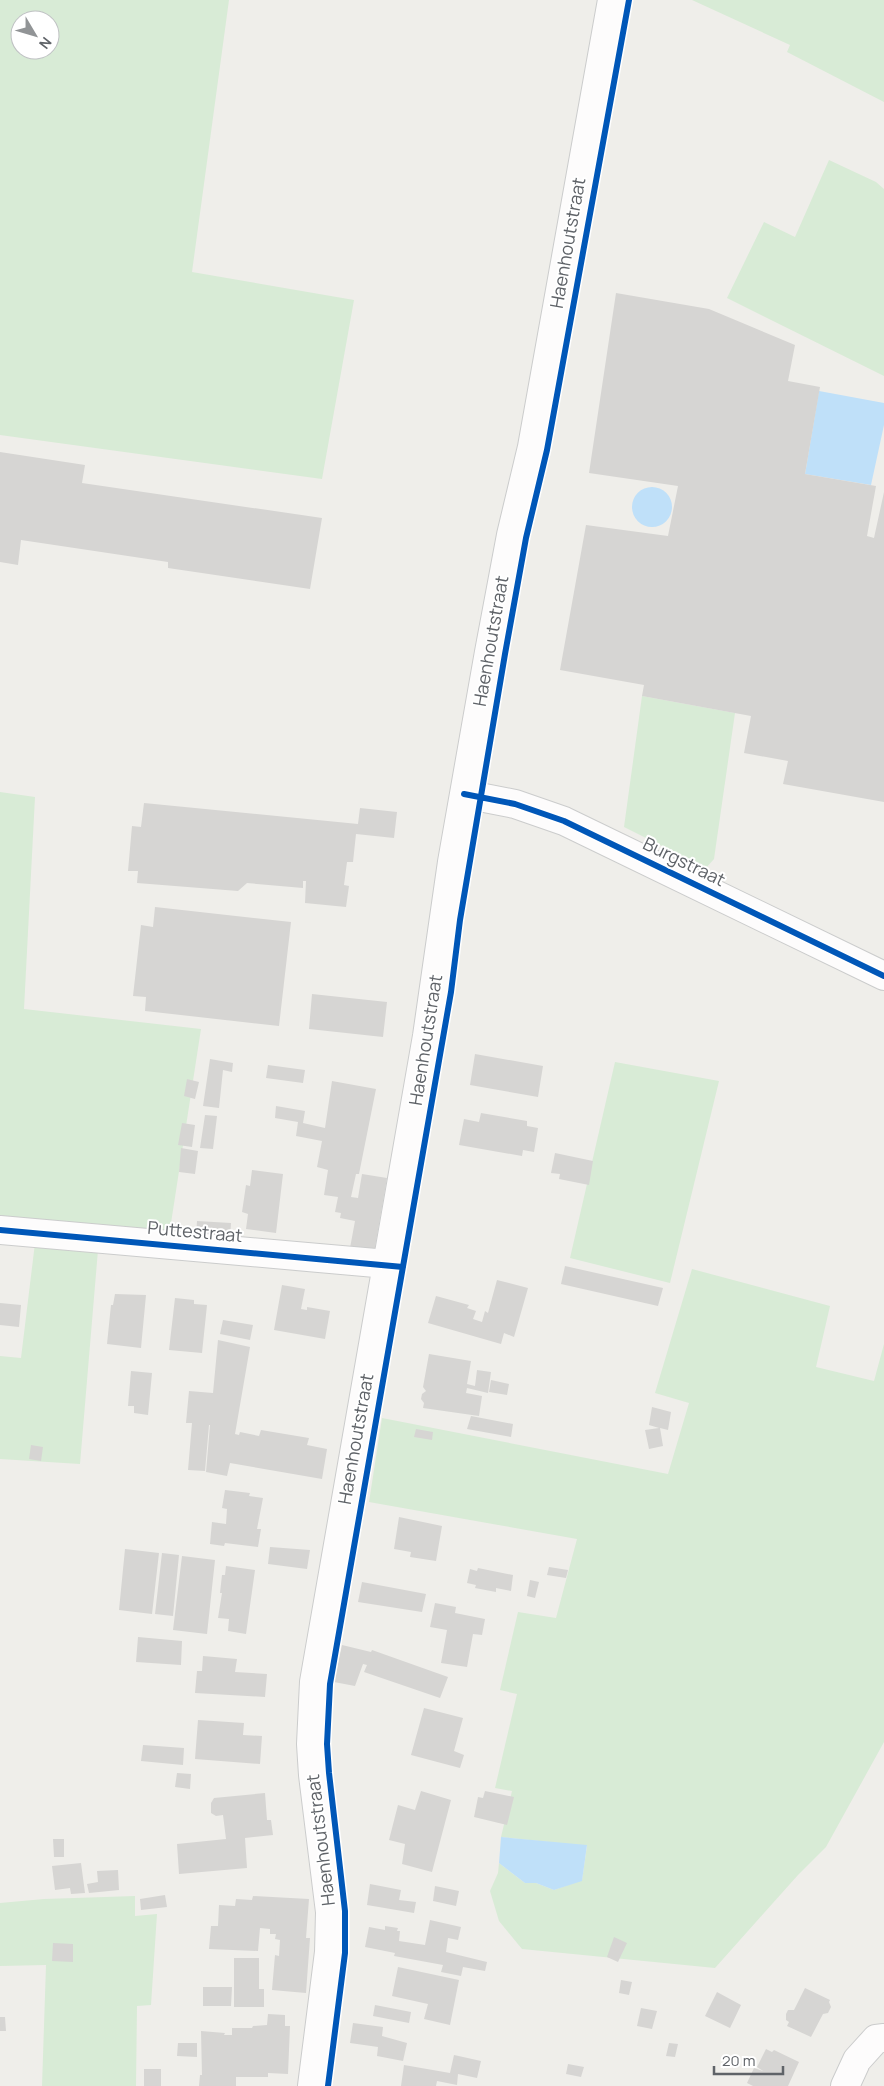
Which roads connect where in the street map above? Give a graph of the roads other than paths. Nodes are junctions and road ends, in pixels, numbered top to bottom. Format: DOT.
graph roads {
  1 [pos="612,0"];
  2 [pos="464,794"];
  3 [pos="884,976"];
  4 [pos="0,1230"];
  5 [pos="387,1264"];
  6 [pos="884,2038"];
  7 [pos="312,2086"];
  8 [pos="845,2086"];
  1 -- 2 [label="street, Haenhoutstraat"];
  2 -- 3 [label="street, Burgstraat"];
  2 -- 5 [label="street, Haenhoutstraat"];
  4 -- 5 [label="street, Puttestraat"];
  5 -- 7 [label="street, Haenhoutstraat"];
  6 -- 8 [label="street"];
}
